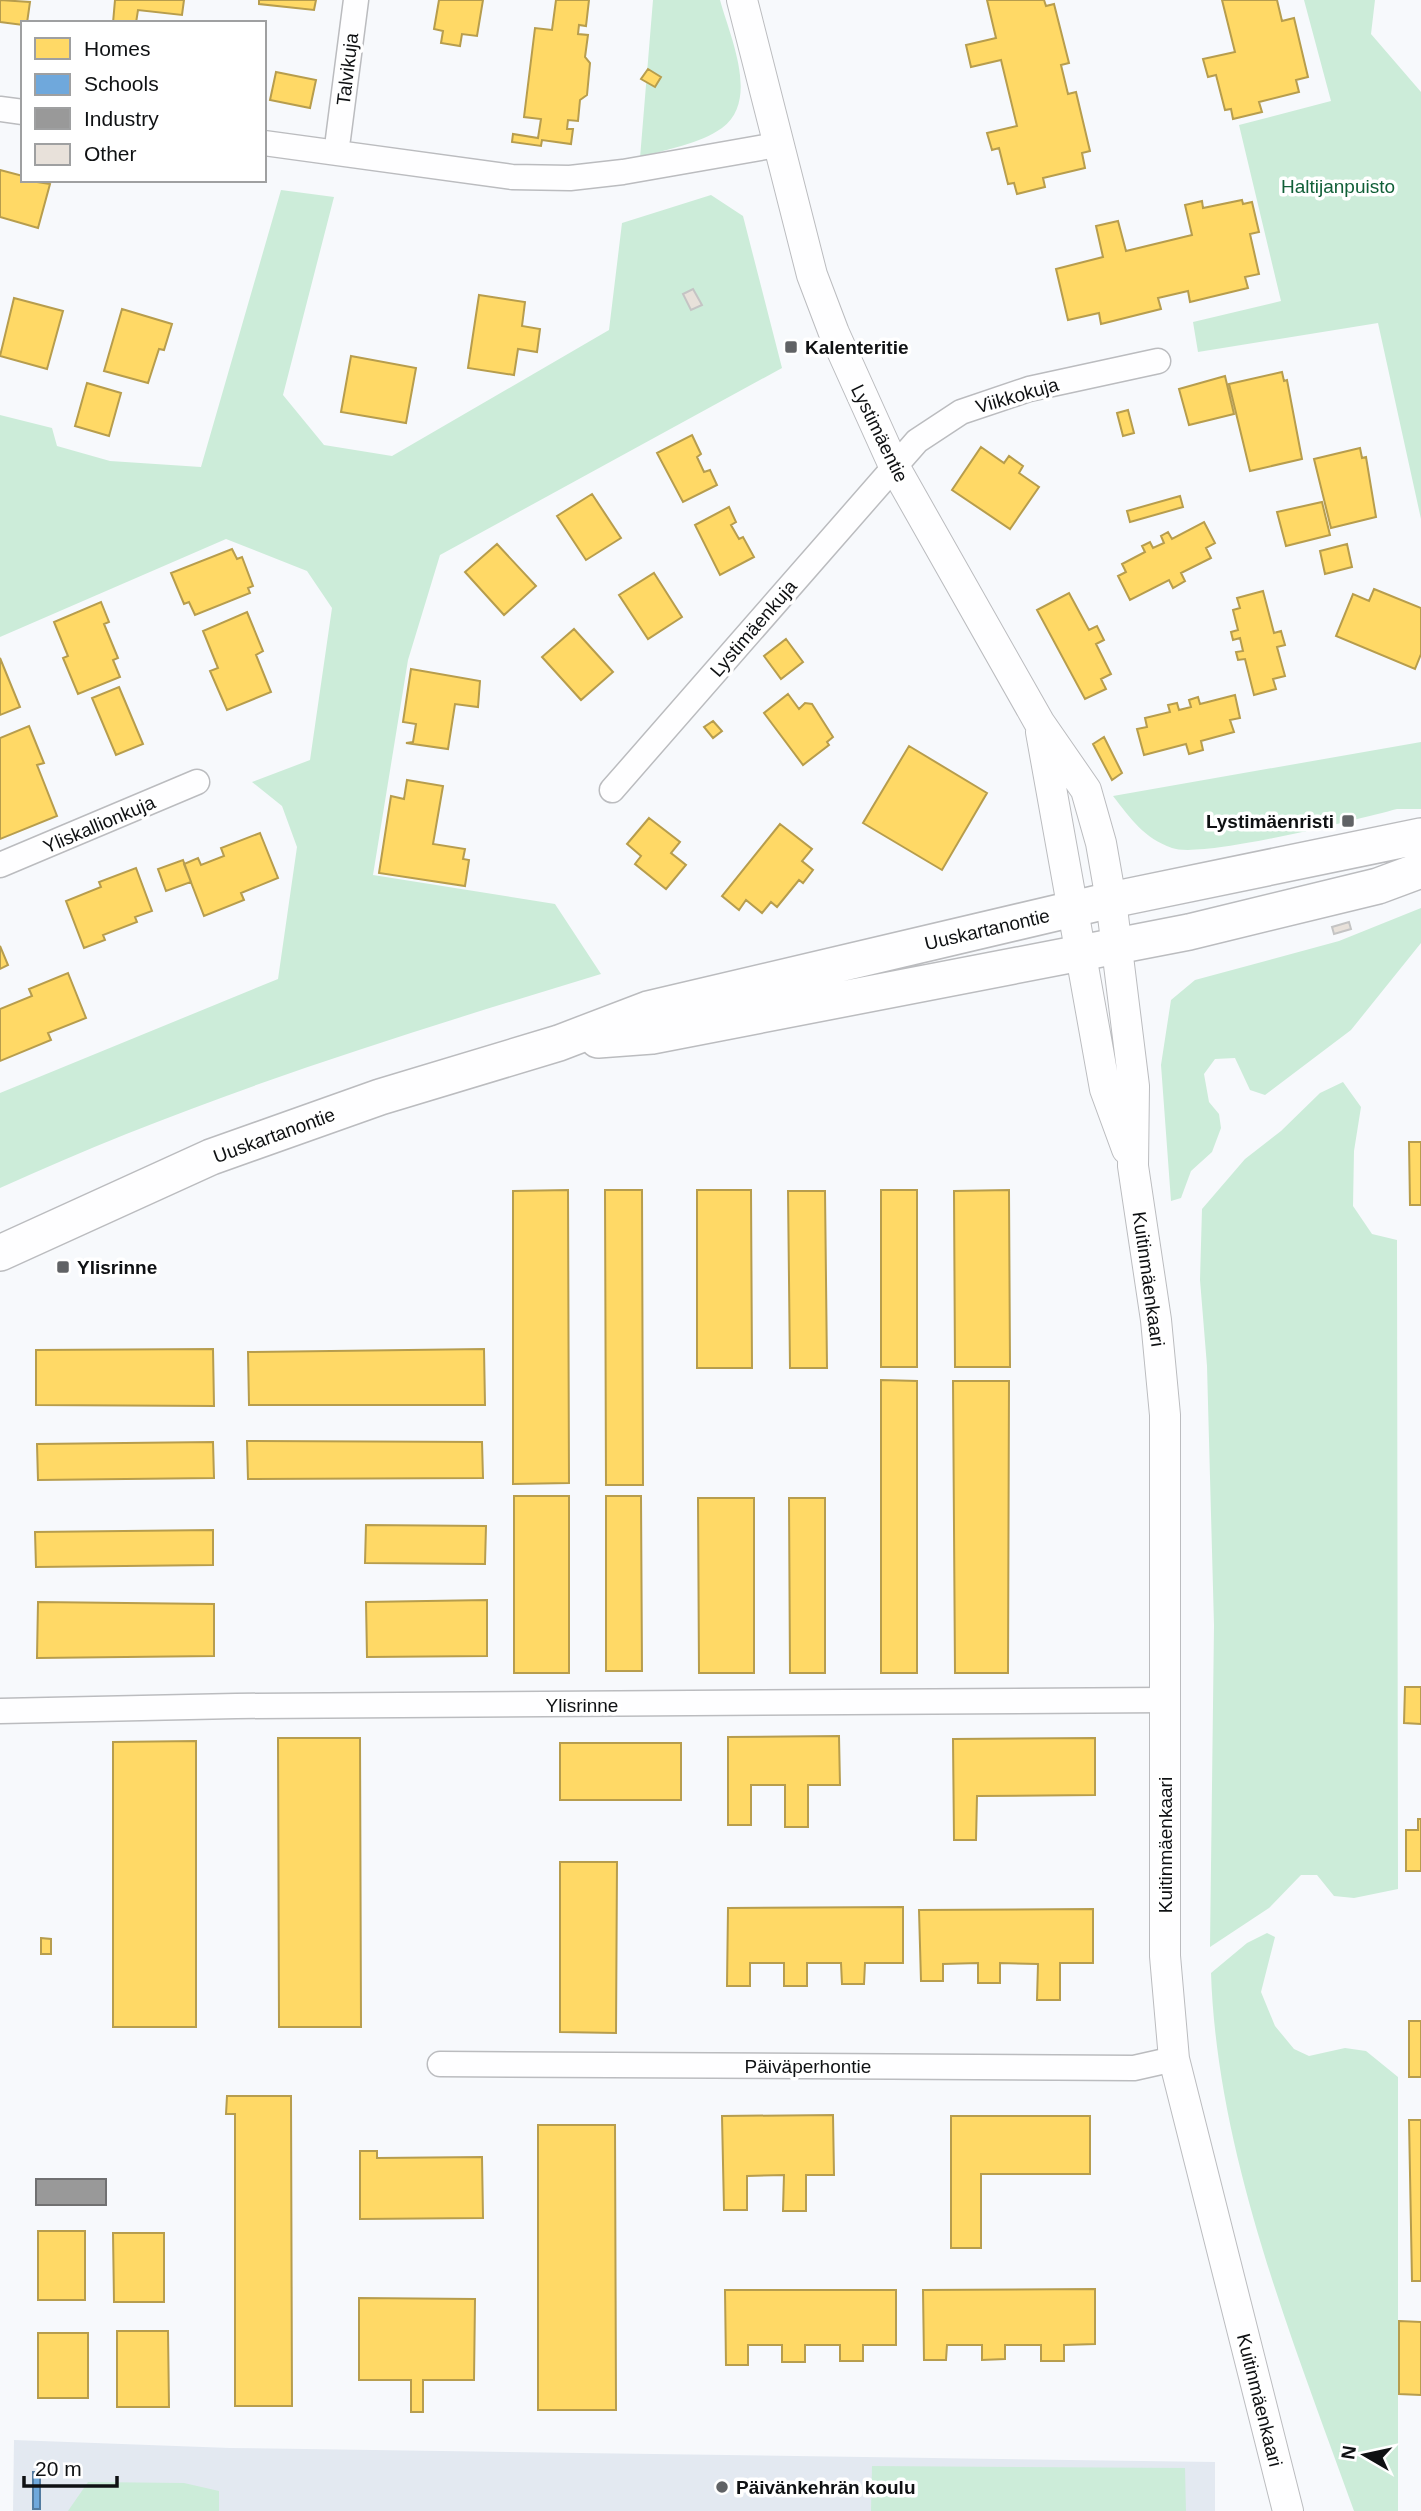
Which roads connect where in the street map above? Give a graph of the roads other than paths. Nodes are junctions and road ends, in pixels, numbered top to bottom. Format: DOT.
graph roads {
  1 [pos="356,0"];
  2 [pos="742,0"];
  3 [pos="0,108"];
  4 [pos="21,111"];
  5 [pos="338,139"];
  6 [pos="266,143"];
  7 [pos="777,145"];
  8 [pos="1158,361"];
  9 [pos="894,466"];
  10 [pos="1039,722"];
  11 [pos="197,782"];
  12 [pos="612,790"];
  13 [pos="1421,836"];
  14 [pos="0,866"];
  15 [pos="1421,870"];
  16 [pos="1111,900"];
  17 [pos="1072,909"];
  18 [pos="1118,947"];
  19 [pos="1080,954"];
  20 [pos="559,1042"];
  21 [pos="1133,1166"];
  22 [pos="0,1253"];
  23 [pos="1165,1700"];
  24 [pos="0,1711"];
  25 [pos="1174,2059"];
  26 [pos="440,2064"];
  27 [pos="1288,2511"];
  1 -- 5 [label="street, Talvikuja"];
  2 -- 7 [label="street, Lystimäentie"];
  3 -- 4 [label="street"];
  6 -- 7 [label="street"];
  7 -- 9 [label="street, Lystimäentie"];
  8 -- 9 [label="street, Viikkokuja"];
  9 -- 10 [label="street, Lystimäentie"];
  9 -- 12 [label="street, Lystimäenkuja"];
  10 -- 16 [label="street, Lystimäentie"];
  10 -- 17 [label="street, Lystimäentie"];
  11 -- 14 [label="street, Yliskallionkuja"];
  13 -- 16 [label="main road, Uuskartanontie"];
  15 -- 18 [label="main road, Uuskartanontie"];
  16 -- 17 [label="main road, Uuskartanontie"];
  16 -- 18 [label="street, Lystimäentie"];
  17 -- 19 [label="street, Lystimäentie"];
  17 -- 20 [label="main road, Uuskartanontie"];
  18 -- 19 [label="main road, Uuskartanontie"];
  18 -- 21 [label="street, Kuitinmäenkaari"];
  19 -- 20 [label="main road, Uuskartanontie"];
  19 -- 21 [label="street, Kuitinmäenkaari"];
  20 -- 22 [label="main road, Uuskartanontie"];
  21 -- 23 [label="street, Kuitinmäenkaari"];
  23 -- 24 [label="street, Ylisrinne"];
  23 -- 25 [label="street, Kuitinmäenkaari"];
  25 -- 26 [label="street, Päiväperhontie"];
  25 -- 27 [label="street, Kuitinmäenkaari"];
}
